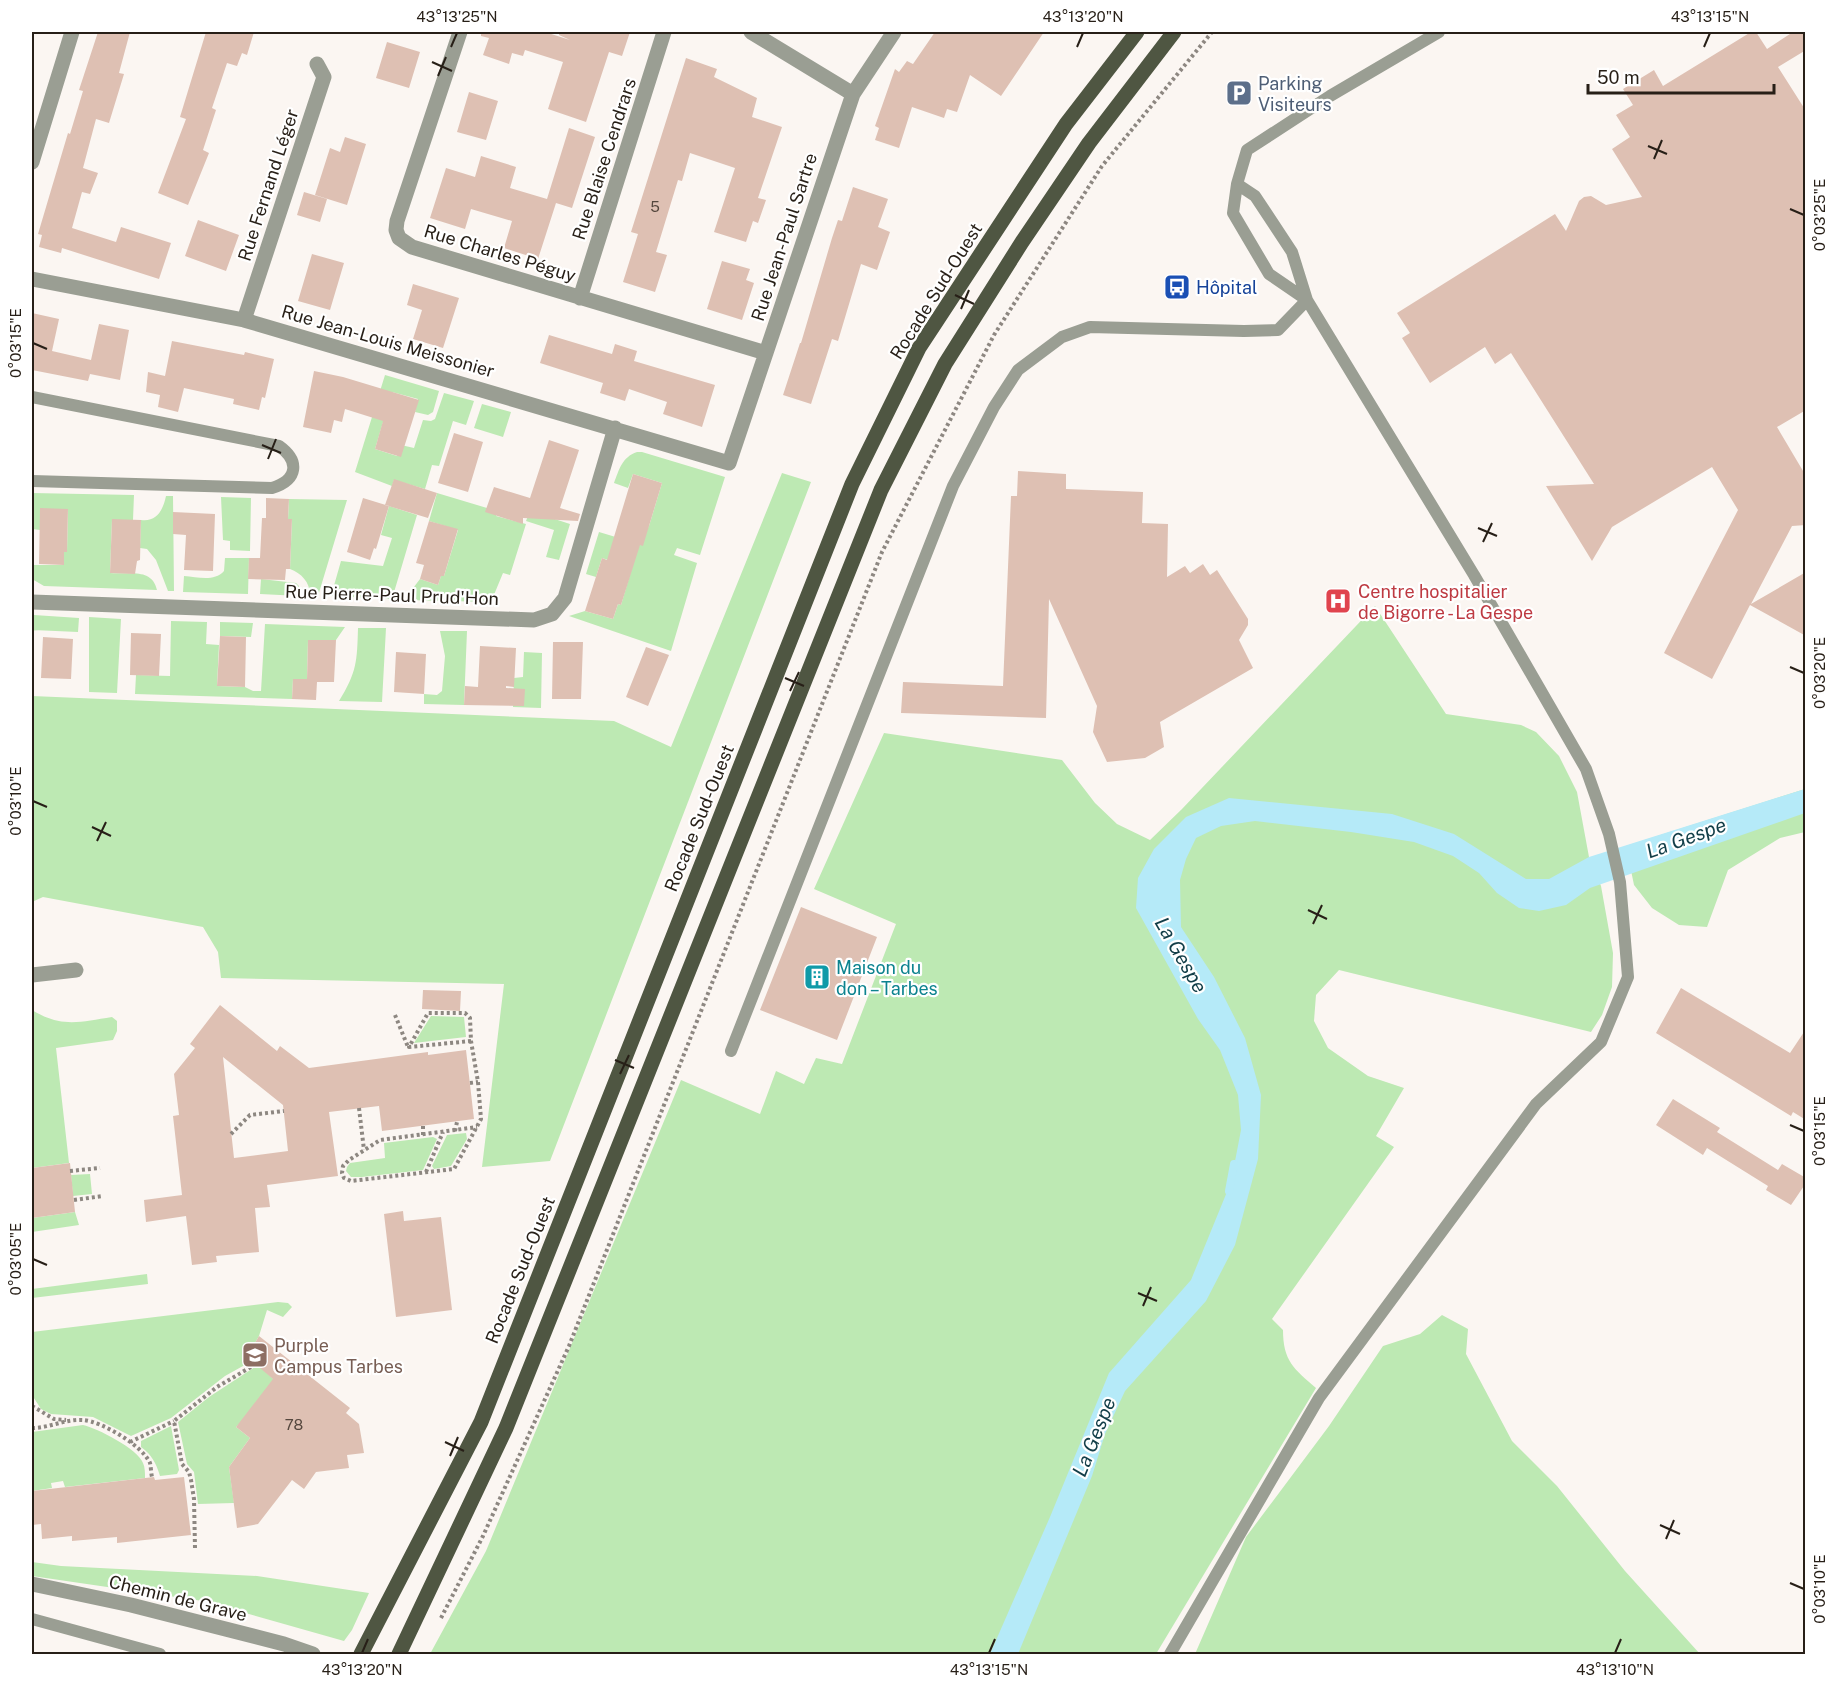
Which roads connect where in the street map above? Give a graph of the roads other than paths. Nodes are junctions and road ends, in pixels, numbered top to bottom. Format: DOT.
graph roads {
  1 [pos="72,32"];
  2 [pos="460,32"];
  3 [pos="664,32"];
  4 [pos="751,32"];
  5 [pos="894,32"];
  6 [pos="1137,32"];
  7 [pos="1174,32"];
  8 [pos="1439,32"];
  9 [pos="318,64"];
  10 [pos="853,94"];
  11 [pos="32,162"];
  12 [pos="1237,184"];
  13 [pos="32,279"];
  14 [pos="580,298"];
  15 [pos="1307,300"];
  16 [pos="244,320"];
  17 [pos="766,353"];
  18 [pos="32,397"];
  19 [pos="615,428"];
  20 [pos="729,463"];
  21 [pos="32,481"];
  22 [pos="32,602"];
  23 [pos="76,970"];
  24 [pos="32,975"];
  25 [pos="731,1051"];
  26 [pos="32,1584"];
  27 [pos="32,1619"];
  28 [pos="160,1654"];
  29 [pos="313,1654"];
  30 [pos="361,1654"];
  31 [pos="399,1654"];
  32 [pos="1170,1654"];
  1 -- 11 [label="street"];
  2 -- 14 [label="street, Rue Charles Péguy"];
  3 -- 14 [label="street, Rue Blaise Cendrars"];
  4 -- 10 [label="street"];
  5 -- 10 [label="street, Rue Jean-Paul Sartre"];
  6 -- 30 [label="main road, Rocade Sud-Ouest"];
  7 -- 31 [label="main road"];
  8 -- 12 [label="lane"];
  9 -- 16 [label="street, Rue Fernand Léger"];
  10 -- 17 [label="street, Rue Jean-Paul Sartre"];
  12 -- 15 [label="lane"];
  12 -- 15 [label="lane"];
  13 -- 16 [label="street, Rue Jean-Louis Meissonier"];
  14 -- 17 [label="street, Rue Charles Péguy"];
  15 -- 25 [label="lane"];
  15 -- 32 [label="lane"];
  16 -- 19 [label="street, Rue Jean-Louis Meissonier"];
  17 -- 20 [label="street, Rue Jean-Paul Sartre"];
  18 -- 21 [label="lane"];
  19 -- 20 [label="street, Rue Jean-Louis Meissonier"];
  19 -- 22 [label="street, Rue Pierre-Paul Prud'Hon"];
  23 -- 24 [label="street"];
  26 -- 29 [label="street, Chemin de Grave"];
  27 -- 28 [label="lane"];
}
